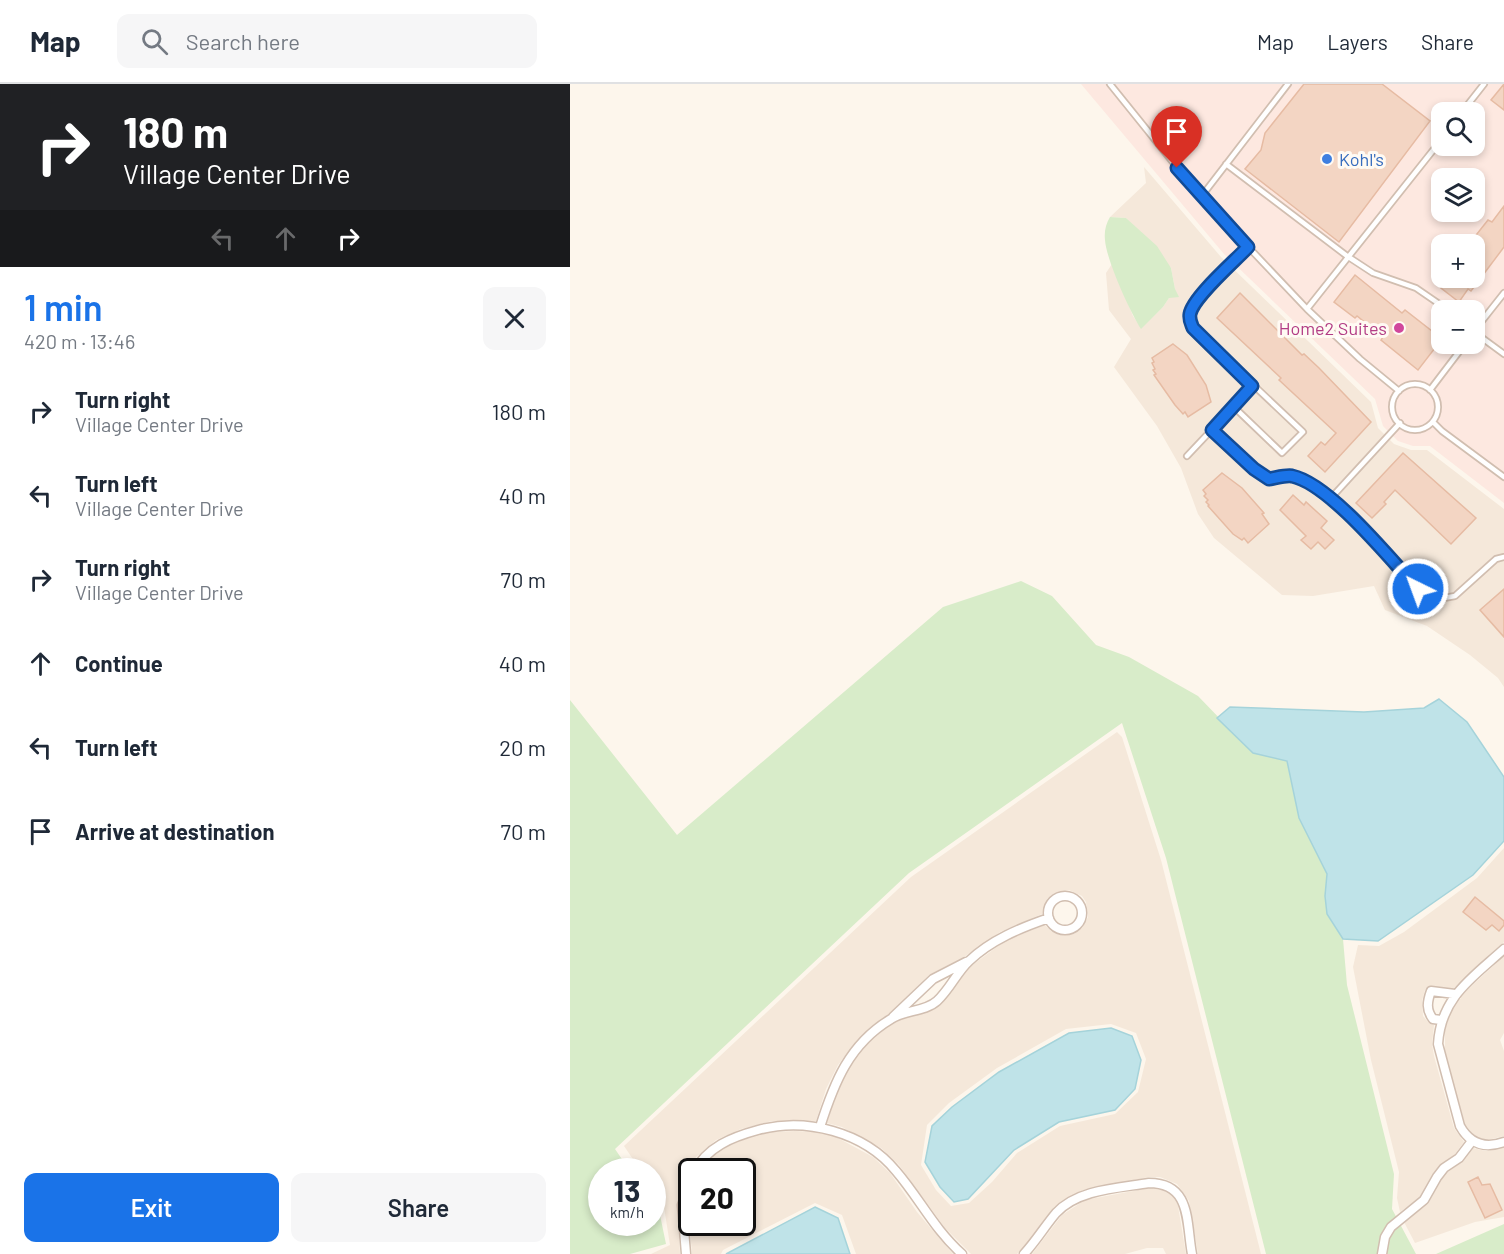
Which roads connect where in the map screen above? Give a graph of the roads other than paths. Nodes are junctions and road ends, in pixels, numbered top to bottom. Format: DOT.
graph roads {
  1 [pos="1110,84"];
  2 [pos="1288,84"];
  3 [pos="1484,84"];
  4 [pos="1470,102"];
  5 [pos="1431,153"];
  6 [pos="1226,164"];
  7 [pos="1201,196"];
  8 [pos="1248,247"];
  9 [pos="1347,256"];
  10 [pos="1504,293"];
  11 [pos="1433,300"];
  12 [pos="1306,309"];
  13 [pos="1485,318"];
  14 [pos="1485,340"];
  15 [pos="1457,354"];
  16 [pos="1504,354"];
  17 [pos="1252,386"];
  18 [pos="1430,390"];
  19 [pos="1399,391"];
  20 [pos="1233,407"];
  21 [pos="1432,422"];
  22 [pos="1400,423"];
  23 [pos="1212,430"];
  24 [pos="1187,456"];
  25 [pos="1504,477"];
  26 [pos="1331,498"];
  27 [pos="1504,557"];
  28 [pos="1049,918"];
  29 [pos="1504,949"];
  30 [pos="968,962"];
  31 [pos="1455,994"];
  32 [pos="893,1017"];
  33 [pos="1441,1020"];
  34 [pos="820,1127"];
  35 [pos="1472,1141"];
  36 [pos="1504,1142"];
  37 [pos="703,1158"];
  38 [pos="685,1236"];
  39 [pos="686,1254"];
  40 [pos="962,1254"];
  41 [pos="1024,1254"];
  42 [pos="1192,1254"];
  43 [pos="1382,1254"];
  1 -- 7 [label="lane"];
  2 -- 6 [label="lane"];
  3 -- 4 [label="lane"];
  5 -- 9 [label="lane"];
  6 -- 7 [label="lane"];
  6 -- 9 [label="lane"];
  7 -- 8 [label="lane"];
  8 -- 12 [label="lane"];
  8 -- 17 [label="lane"];
  9 -- 11 [label="lane"];
  9 -- 12 [label="lane"];
  10 -- 13 [label="lane"];
  12 -- 19 [label="lane"];
  14 -- 16 [label="lane"];
  15 -- 18 [label="lane"];
  17 -- 20 [label="lane"];
  17 -- 20 [label="lane"];
  18 -- 19 [label="lane"];
  18 -- 21 [label="lane"];
  19 -- 22 [label="lane"];
  20 -- 23 [label="lane"];
  21 -- 22 [label="lane"];
  21 -- 25 [label="lane"];
  22 -- 26 [label="lane"];
  23 -- 24 [label="lane"];
  23 -- 26 [label="lane"];
  26 -- 27 [label="lane"];
  28 -- 28 [label="street"];
  28 -- 30 [label="street"];
  29 -- 31 [label="street"];
  30 -- 32 [label="street"];
  30 -- 32 [label="street"];
  31 -- 33 [label="street"];
  31 -- 33 [label="street"];
  32 -- 34 [label="street"];
  33 -- 35 [label="street"];
  34 -- 37 [label="street"];
  34 -- 40 [label="street"];
  35 -- 36 [label="street"];
  35 -- 43 [label="street"];
  38 -- 39 [label="street"];
  41 -- 42 [label="street"];
}
